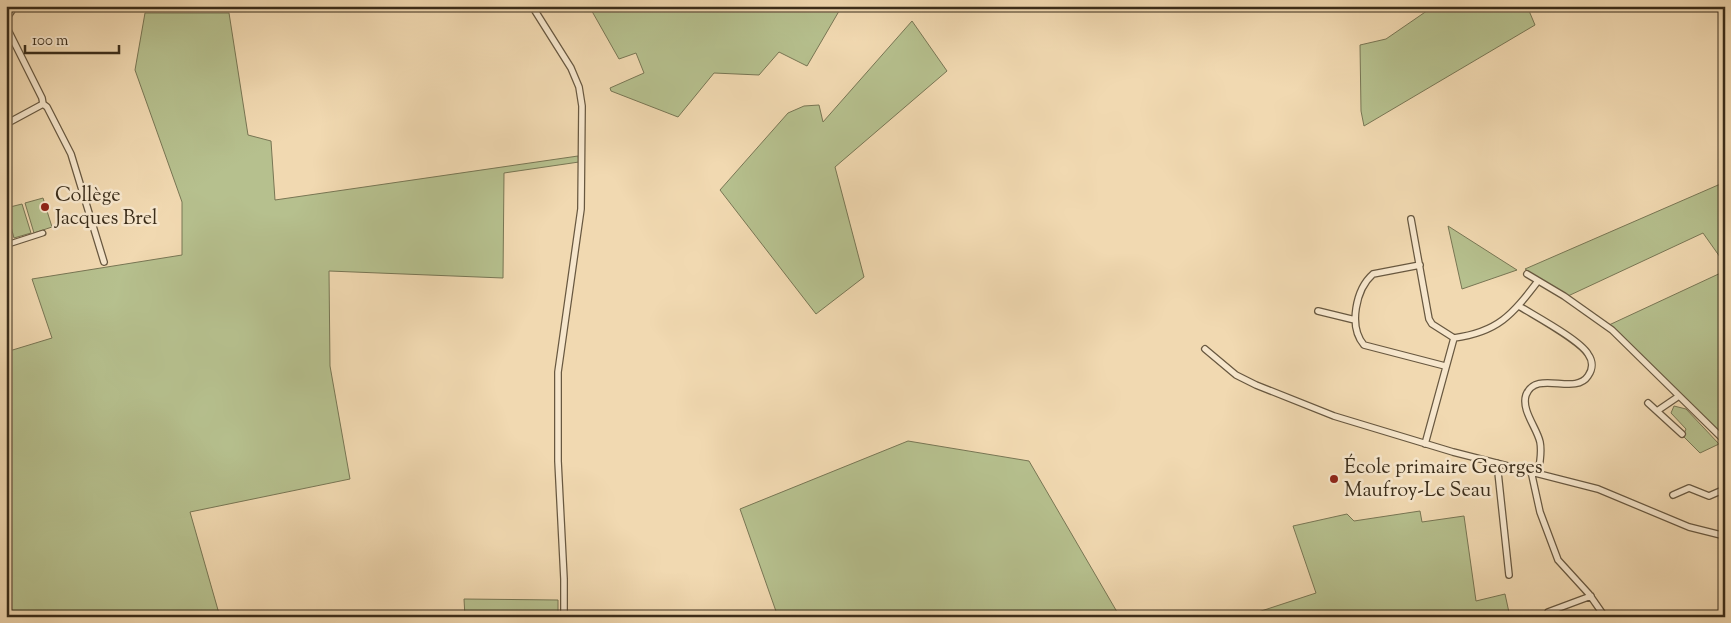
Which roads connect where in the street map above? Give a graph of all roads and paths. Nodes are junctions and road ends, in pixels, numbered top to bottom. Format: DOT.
graph roads {
  1 [pos="15,6"];
  2 [pos="532,6"];
  3 [pos="6,19"];
  4 [pos="6,26"];
  5 [pos="43,104"];
  6 [pos="6,124"];
  7 [pos="1411,219"];
  8 [pos="43,233"];
  9 [pos="6,245"];
  10 [pos="104,262"];
  11 [pos="1420,265"];
  12 [pos="1527,274"];
  13 [pos="1538,280"];
  14 [pos="1519,306"];
  15 [pos="1318,311"];
  16 [pos="1356,320"];
  17 [pos="1454,338"];
  18 [pos="1205,349"];
  19 [pos="1445,366"];
  20 [pos="1679,396"];
  21 [pos="1648,404"];
  22 [pos="1657,411"];
  23 [pos="1682,434"];
  24 [pos="1725,441"];
  25 [pos="1425,444"];
  26 [pos="1497,463"];
  27 [pos="1531,471"];
  28 [pos="1538,473"];
  29 [pos="1725,488"];
  30 [pos="1673,495"];
  31 [pos="1725,536"];
  32 [pos="1509,575"];
  33 [pos="1591,596"];
  34 [pos="564,617"];
  35 [pos="1546,617"];
  36 [pos="1605,617"];
  1 -- 3 [label="street"];
  2 -- 34 [label="street"];
  4 -- 5 [label="street"];
  5 -- 6 [label="street"];
  5 -- 10 [label="street"];
  7 -- 11 [label="street"];
  8 -- 9 [label="street"];
  11 -- 16 [label="street"];
  11 -- 17 [label="street"];
  12 -- 13 [label="street"];
  13 -- 14 [label="street"];
  13 -- 20 [label="street"];
  14 -- 17 [label="street"];
  14 -- 28 [label="street"];
  15 -- 16 [label="street"];
  16 -- 19 [label="street"];
  17 -- 19 [label="street"];
  18 -- 25 [label="street"];
  19 -- 25 [label="street"];
  20 -- 22 [label="street"];
  20 -- 24 [label="street"];
  21 -- 22 [label="street"];
  22 -- 23 [label="street"];
  25 -- 26 [label="street"];
  26 -- 27 [label="street"];
  26 -- 32 [label="street"];
  27 -- 28 [label="street"];
  27 -- 33 [label="street"];
  28 -- 31 [label="street"];
  29 -- 30 [label="street"];
  33 -- 35 [label="street"];
  33 -- 36 [label="street"];
}
